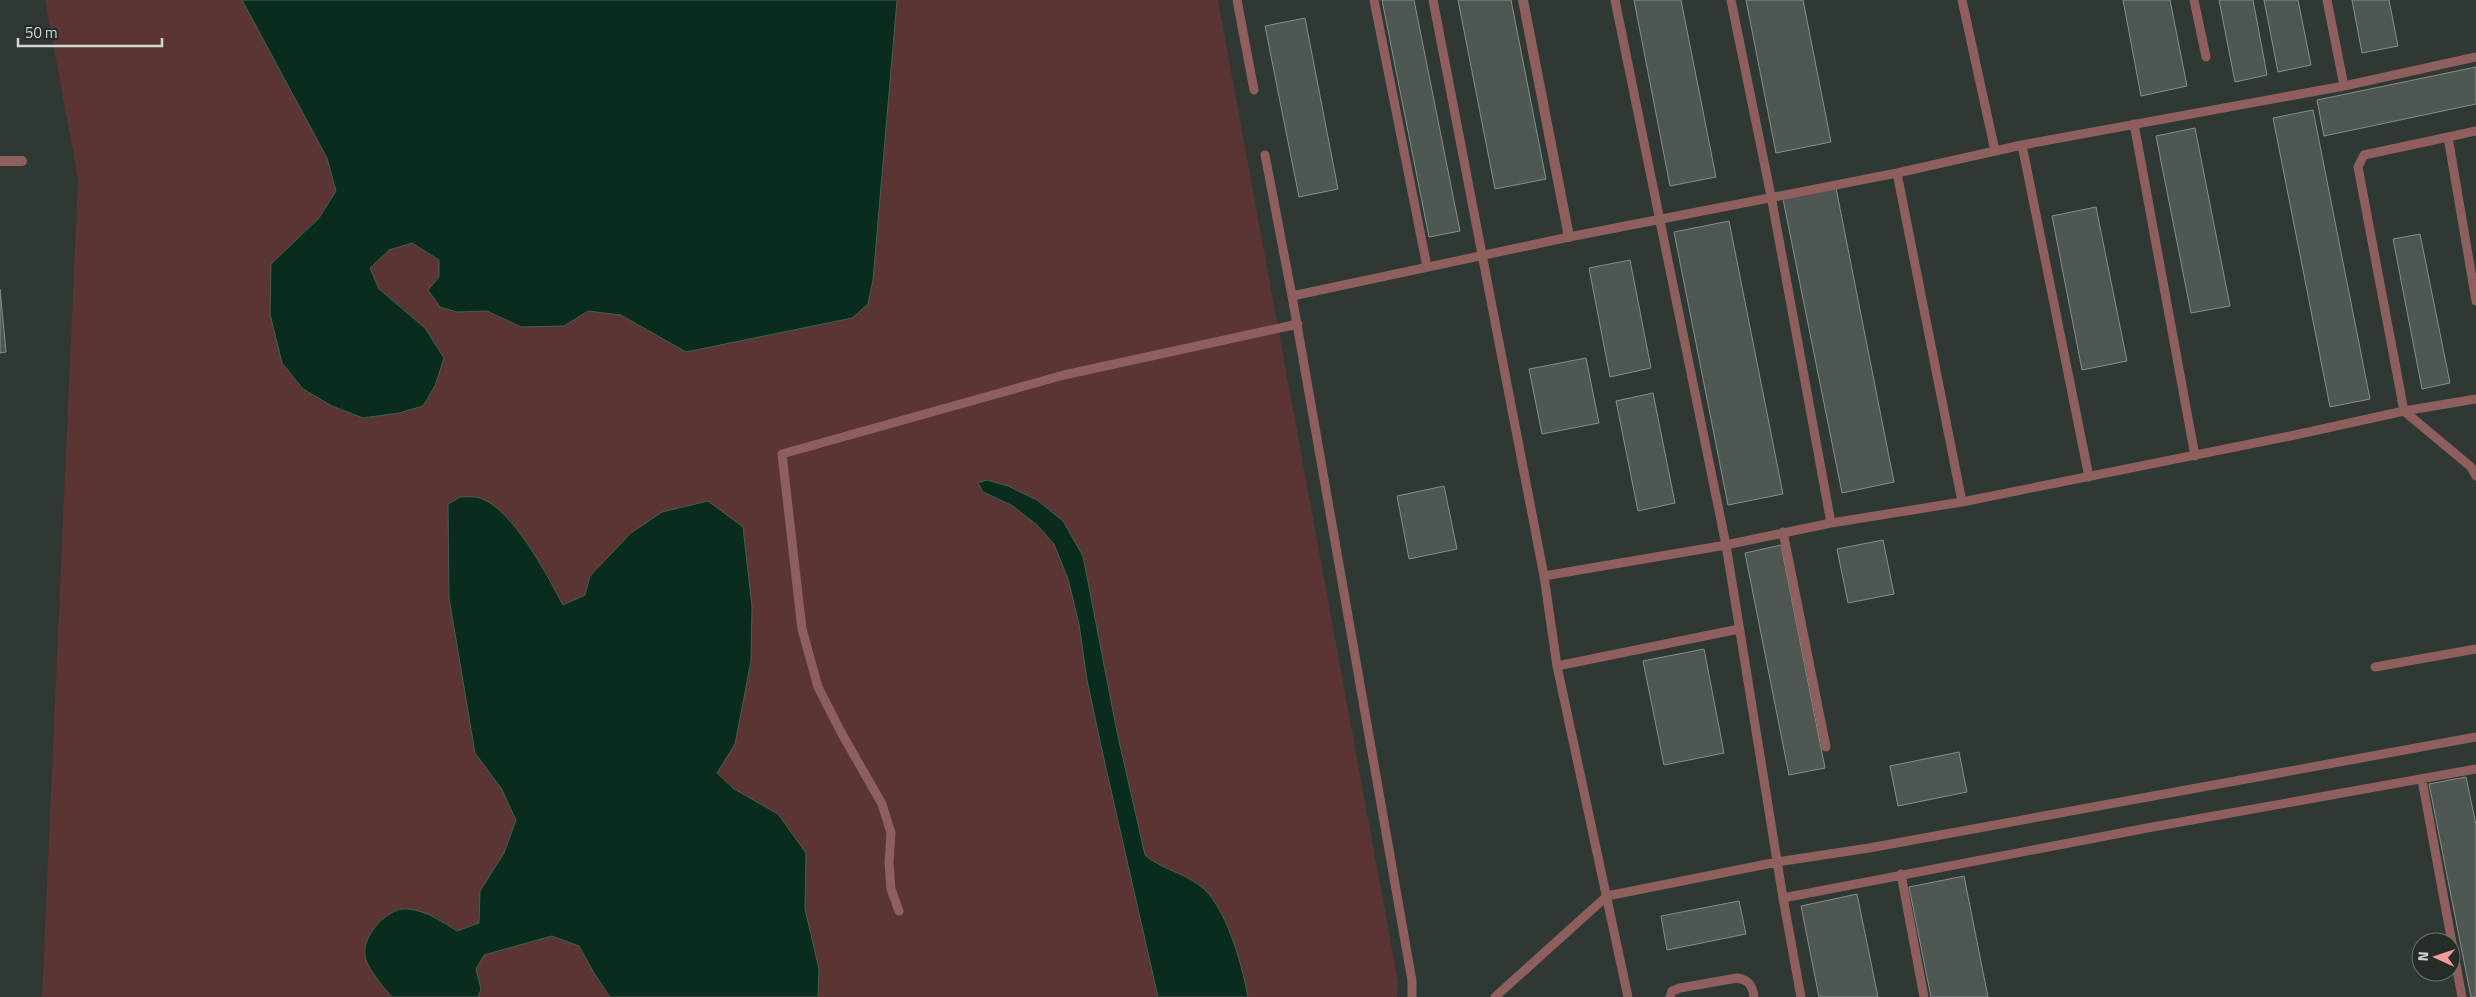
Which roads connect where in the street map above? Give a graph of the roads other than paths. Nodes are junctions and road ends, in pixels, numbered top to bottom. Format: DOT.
graph roads {
  1 [pos="1237,0"];
  2 [pos="1374,0"];
  3 [pos="1433,0"];
  4 [pos="1523,0"];
  5 [pos="1615,0"];
  6 [pos="1731,0"];
  7 [pos="1962,0"];
  8 [pos="2194,0"];
  9 [pos="2327,0"];
  10 [pos="2206,57"];
  11 [pos="2476,57"];
  12 [pos="2344,86"];
  13 [pos="1254,90"];
  14 [pos="2134,124"];
  15 [pos="2476,131"];
  16 [pos="2448,137"];
  17 [pos="2022,144"];
  18 [pos="1995,152"];
  19 [pos="1265,155"];
  20 [pos="0,161"];
  21 [pos="22,161"];
  22 [pos="1897,173"];
  23 [pos="1771,196"];
  24 [pos="1660,219"];
  25 [pos="1570,237"];
  26 [pos="1482,255"];
  27 [pos="1427,267"];
  28 [pos="1292,296"];
  29 [pos="2476,301"];
  30 [pos="1298,324"];
  31 [pos="2476,399"];
  32 [pos="2404,411"];
  33 [pos="2195,456"];
  34 [pos="2476,476"];
  35 [pos="2089,477"];
  36 [pos="1962,502"];
  37 [pos="1831,523"];
  38 [pos="1783,532"];
  39 [pos="1726,545"];
  40 [pos="1544,576"];
  41 [pos="1739,629"];
  42 [pos="2476,649"];
  43 [pos="1557,666"];
  44 [pos="2375,667"];
  45 [pos="2476,738"];
  46 [pos="1826,747"];
  47 [pos="2476,769"];
  48 [pos="2422,780"];
  49 [pos="1777,862"];
  50 [pos="1901,874"];
  51 [pos="1607,896"];
  52 [pos="1783,898"];
  53 [pos="899,911"];
  54 [pos="1412,997"];
  55 [pos="1495,997"];
  56 [pos="1628,997"];
  57 [pos="1670,997"];
  58 [pos="1754,997"];
  59 [pos="1802,997"];
  60 [pos="1924,997"];
  61 [pos="2462,997"];
  1 -- 13 [label="lane"];
  2 -- 27 [label="lane"];
  3 -- 26 [label="lane"];
  4 -- 25 [label="street"];
  5 -- 24 [label="lane"];
  6 -- 23 [label="lane"];
  7 -- 18 [label="lane"];
  8 -- 10 [label="lane"];
  9 -- 12 [label="lane"];
  11 -- 12 [label="lane"];
  12 -- 14 [label="lane"];
  14 -- 17 [label="lane"];
  14 -- 33 [label="lane"];
  15 -- 16 [label="lane"];
  16 -- 29 [label="lane"];
  16 -- 32 [label="lane"];
  17 -- 18 [label="lane"];
  17 -- 35 [label="lane"];
  18 -- 22 [label="lane"];
  19 -- 28 [label="lane"];
  20 -- 21 [label="street"];
  22 -- 23 [label="lane"];
  22 -- 36 [label="lane"];
  23 -- 24 [label="lane"];
  23 -- 37 [label="lane"];
  24 -- 25 [label="lane"];
  24 -- 39 [label="lane"];
  25 -- 26 [label="lane"];
  26 -- 27 [label="lane"];
  26 -- 40 [label="lane"];
  27 -- 28 [label="lane"];
  28 -- 30 [label="lane"];
  30 -- 53 [label="lane"];
  30 -- 54 [label="lane"];
  31 -- 32 [label="lane"];
  32 -- 33 [label="lane"];
  32 -- 34 [label="lane"];
  33 -- 35 [label="lane"];
  35 -- 36 [label="lane"];
  36 -- 37 [label="lane"];
  37 -- 38 [label="lane"];
  38 -- 39 [label="lane"];
  38 -- 46 [label="lane"];
  39 -- 40 [label="lane"];
  39 -- 41 [label="lane"];
  40 -- 43 [label="lane"];
  41 -- 43 [label="lane"];
  41 -- 49 [label="lane"];
  42 -- 44 [label="lane"];
  43 -- 51 [label="lane"];
  45 -- 49 [label="lane"];
  47 -- 48 [label="lane"];
  48 -- 50 [label="lane"];
  48 -- 61 [label="lane"];
  49 -- 51 [label="lane"];
  49 -- 52 [label="lane"];
  50 -- 52 [label="lane"];
  50 -- 60 [label="lane"];
  51 -- 55 [label="lane"];
  51 -- 56 [label="lane"];
  52 -- 59 [label="lane"];
  57 -- 58 [label="lane"];
}
